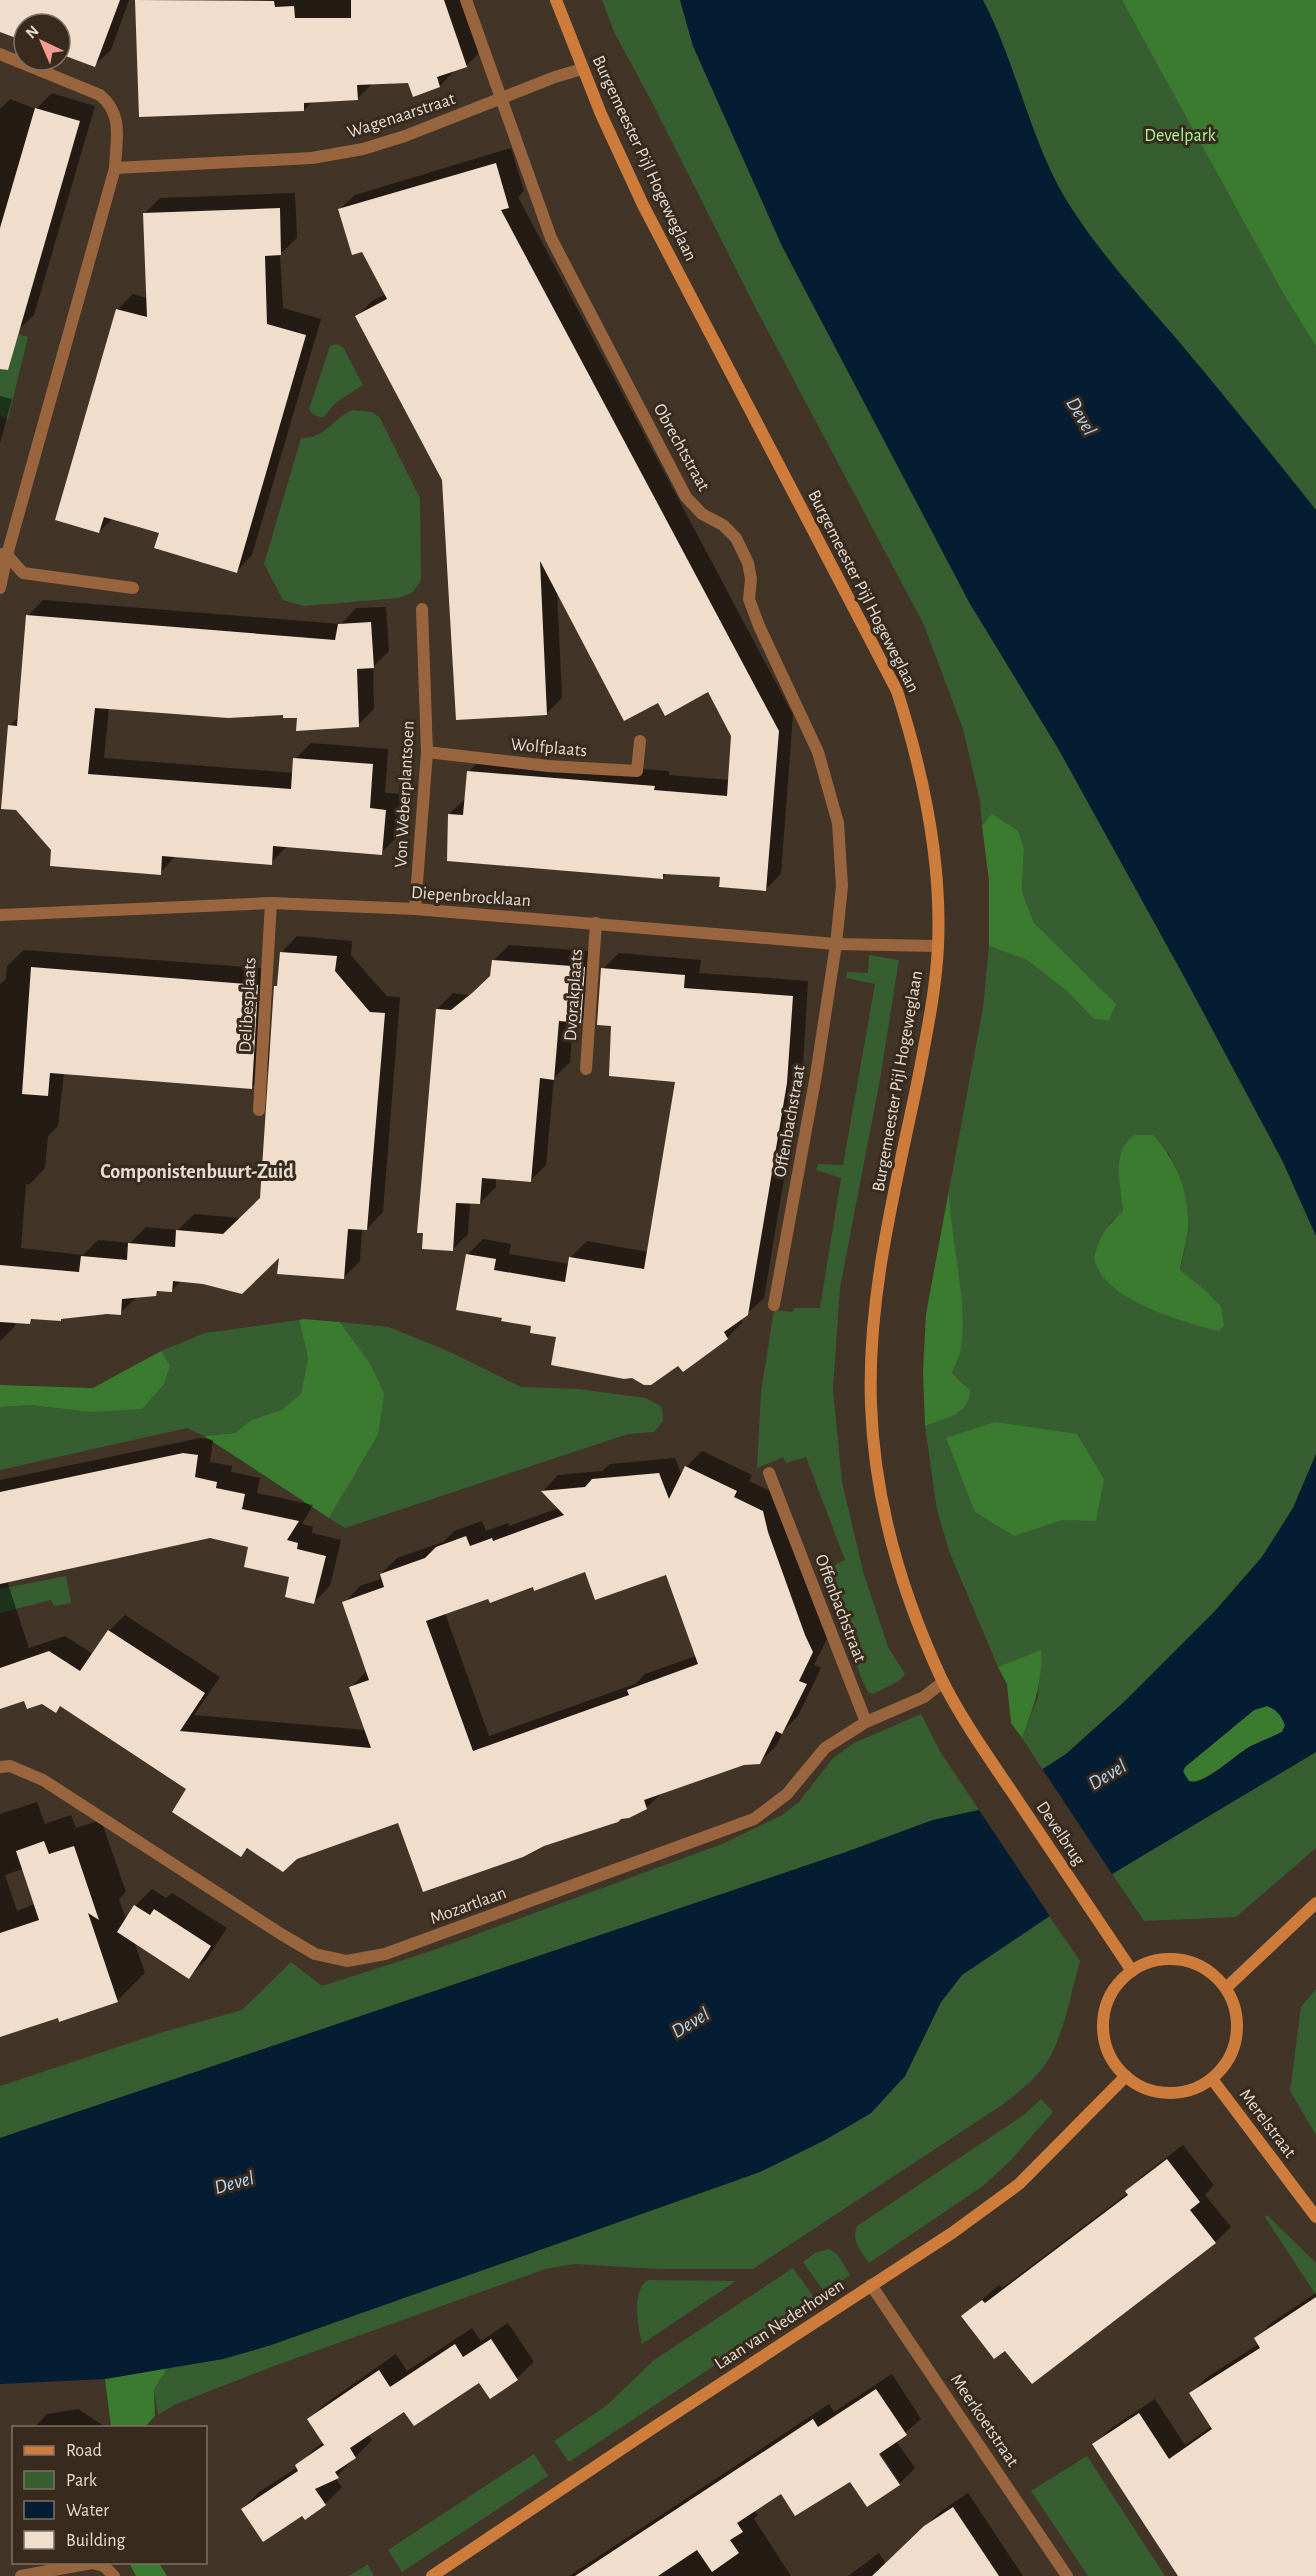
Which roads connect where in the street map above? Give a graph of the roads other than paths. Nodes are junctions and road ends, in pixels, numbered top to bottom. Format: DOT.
graph roads {
  1 [pos="466,0"];
  2 [pos="556,0"];
  3 [pos="0,54"];
  4 [pos="582,69"];
  5 [pos="502,99"];
  6 [pos="115,168"];
  7 [pos="4,554"];
  8 [pos="0,588"];
  9 [pos="133,588"];
  10 [pos="422,609"];
  11 [pos="640,741"];
  12 [pos="428,752"];
  13 [pos="271,903"];
  14 [pos="415,909"];
  15 [pos="0,915"];
  16 [pos="596,923"];
  17 [pos="836,944"];
  18 [pos="938,946"];
  19 [pos="586,1069"];
  20 [pos="259,1110"];
  21 [pos="774,1305"];
  22 [pos="769,1473"];
  23 [pos="944,1682"];
  24 [pos="866,1722"];
  25 [pos="990,1759"];
  26 [pos="0,1767"];
  27 [pos="1316,1903"];
  28 [pos="1132,1971"];
  29 [pos="1226,1988"];
  30 [pos="1126,2076"];
  31 [pos="1212,2079"];
  32 [pos="1316,2217"];
  33 [pos="871,2285"];
  34 [pos="87,2564"];
  35 [pos="96,2564"];
  36 [pos="21,2576"];
  37 [pos="114,2576"];
  38 [pos="432,2576"];
  39 [pos="1067,2576"];
  1 -- 5 [label="street, Obrechtstraat"];
  2 -- 4 [label="main road, Burgemeester Pijl Hogeweglaan"];
  3 -- 6 [label="street"];
  4 -- 5 [label="street, Wagenaarstraat"];
  4 -- 18 [label="main road, Burgemeester Pijl Hogeweglaan"];
  5 -- 6 [label="street, Wagenaarstraat"];
  5 -- 17 [label="street, Obrechtstraat"];
  6 -- 7 [label="street"];
  7 -- 8 [label="street"];
  7 -- 9 [label="street"];
  10 -- 12 [label="street, Von Weberplantsoen"];
  11 -- 12 [label="street, Wolfplaats"];
  12 -- 14 [label="street, Von Weberplantsoen"];
  13 -- 14 [label="street, Diepenbrocklaan"];
  13 -- 15 [label="street, Diepenbrocklaan"];
  13 -- 20 [label="street, Delibesplaats"];
  14 -- 16 [label="street, Diepenbrocklaan"];
  16 -- 17 [label="street, Diepenbrocklaan"];
  16 -- 19 [label="street, Dvorakplaats"];
  17 -- 18 [label="street, Diepenbrocklaan"];
  17 -- 21 [label="street, Offenbachstraat"];
  18 -- 23 [label="main road, Burgemeester Pijl Hogeweglaan"];
  22 -- 24 [label="street, Offenbachstraat"];
  23 -- 24 [label="street, Mozartlaan"];
  23 -- 25 [label="main road, Burgemeester Pijl Hogeweglaan"];
  24 -- 26 [label="street, Mozartlaan"];
  25 -- 28 [label="main road, Develbrug"];
  27 -- 29 [label="main road"];
  28 -- 29 [label="main road"];
  28 -- 30 [label="main road"];
  29 -- 31 [label="main road"];
  30 -- 31 [label="main road"];
  30 -- 33 [label="main road, Laan van Nederhoven"];
  31 -- 32 [label="main road, Merelstraat"];
  33 -- 38 [label="main road, Laan van Nederhoven"];
  33 -- 39 [label="street, Meerkoetstraat"];
  34 -- 36 [label="street"];
  35 -- 37 [label="street"];
}
